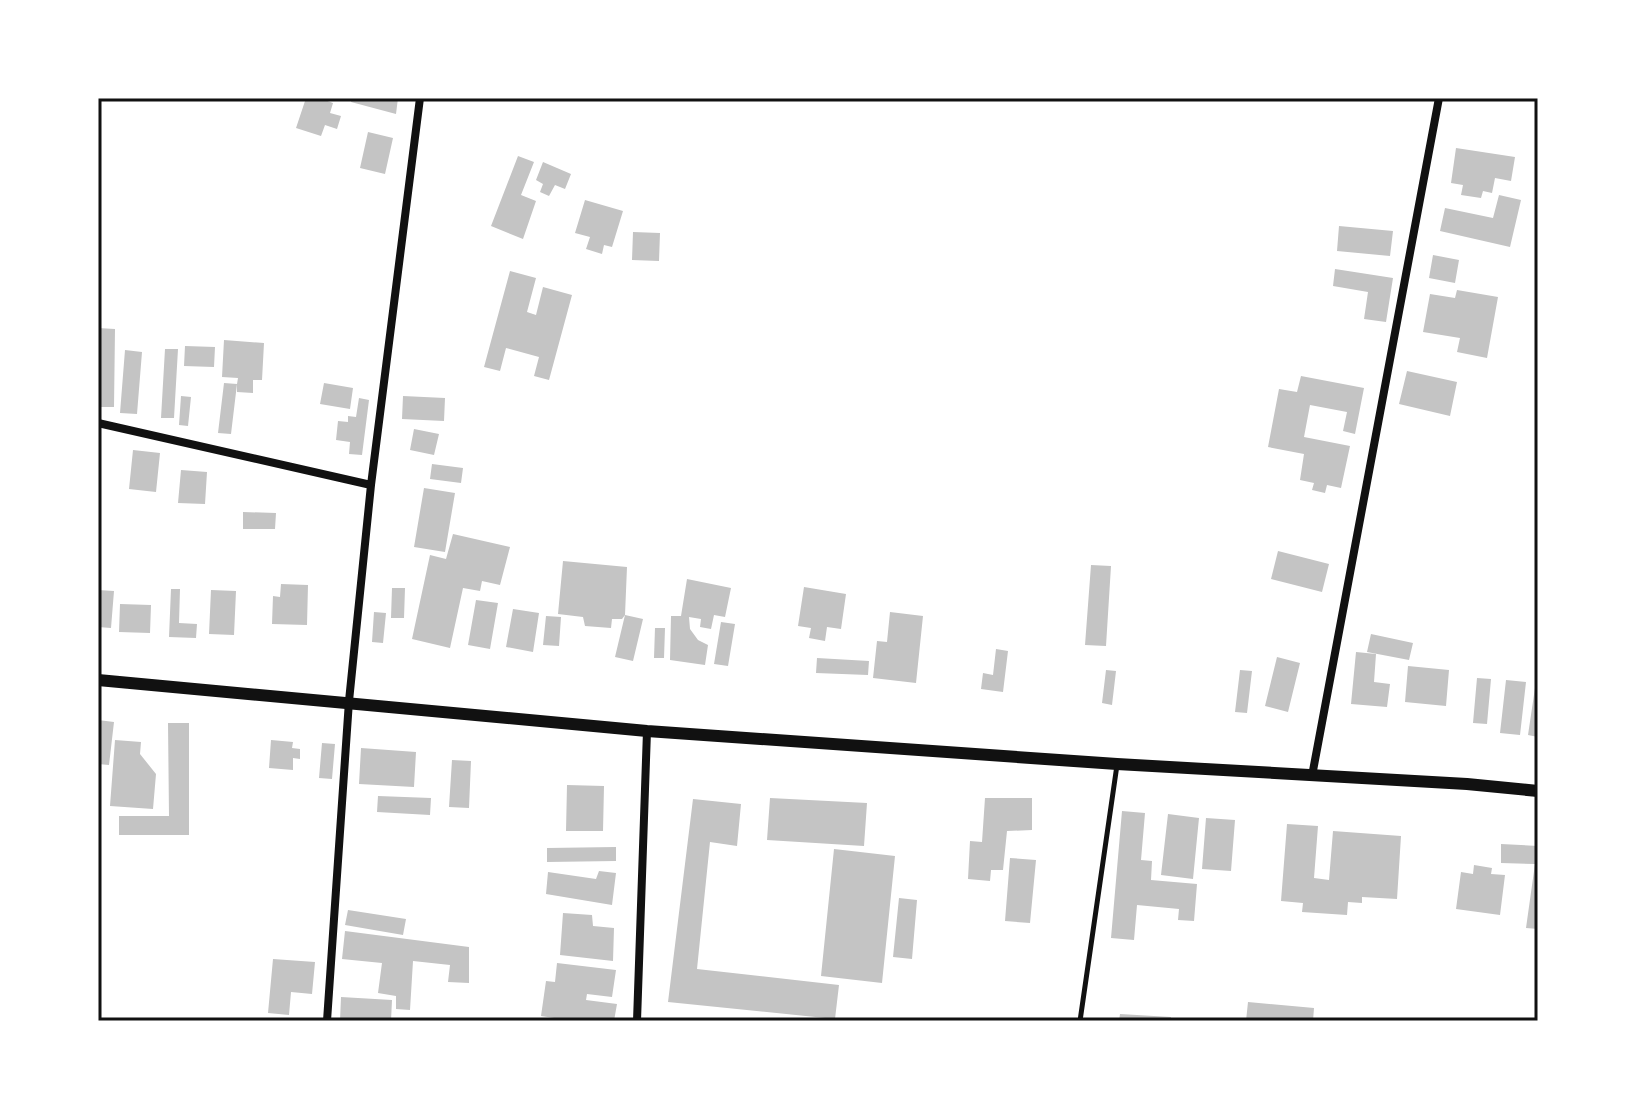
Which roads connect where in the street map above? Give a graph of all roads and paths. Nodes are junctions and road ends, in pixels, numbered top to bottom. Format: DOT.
graph roads {
  1 [pos="420,98"];
  2 [pos="1439,98"];
  3 [pos="98,423"];
  4 [pos="371,485"];
  5 [pos="98,680"];
  6 [pos="349,701"];
  7 [pos="647,731"];
  8 [pos="1117,764"];
  9 [pos="1312,776"];
  10 [pos="1538,791"];
  11 [pos="327,1021"];
  12 [pos="637,1021"];
  13 [pos="1080,1021"];
  1 -- 4 [label="street"];
  2 -- 9 [label="street"];
  3 -- 4 [label="street"];
  4 -- 6 [label="street"];
  5 -- 6 [label="street"];
  6 -- 7 [label="street"];
  6 -- 11 [label="street"];
  7 -- 8 [label="street"];
  7 -- 12 [label="street"];
  8 -- 9 [label="street"];
  8 -- 13 [label="lane"];
  9 -- 10 [label="street"];
}
